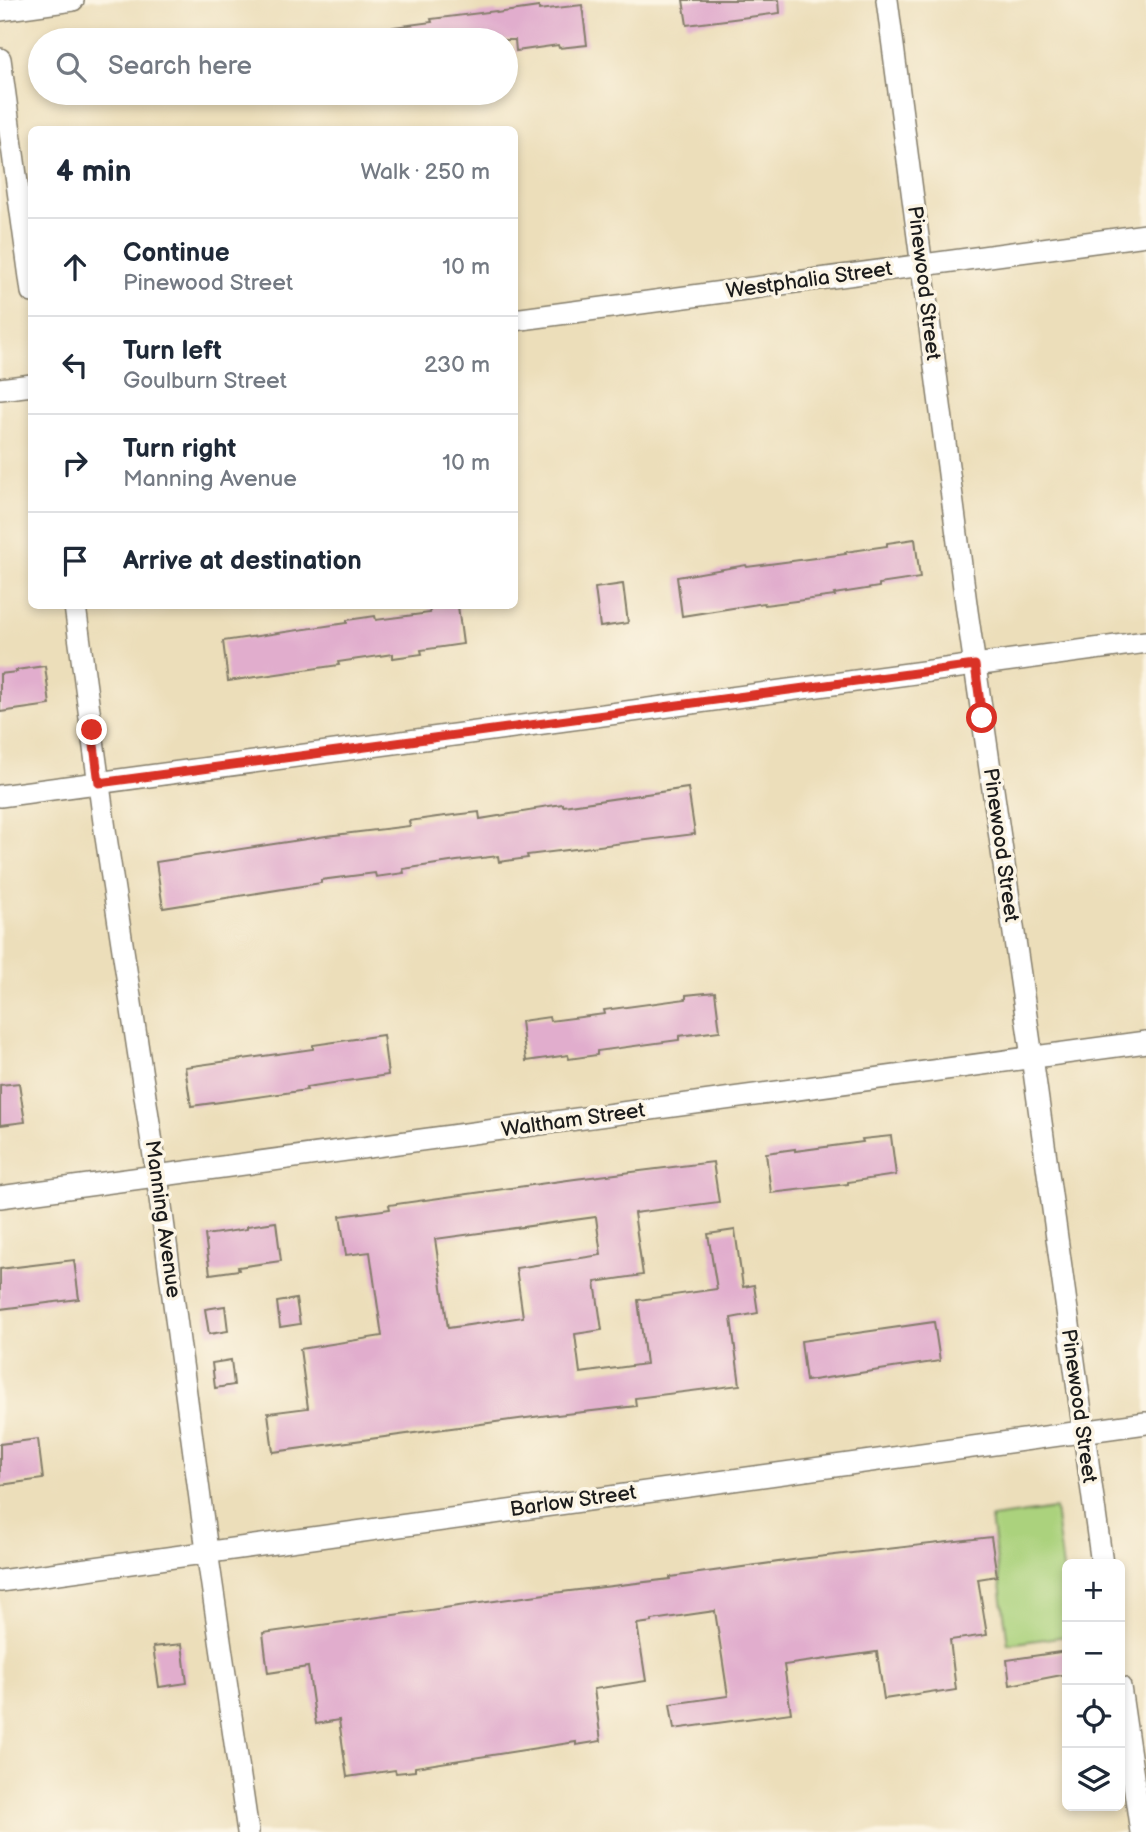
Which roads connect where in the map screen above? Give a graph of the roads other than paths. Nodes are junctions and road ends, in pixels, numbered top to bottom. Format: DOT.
graph roads {
  1 [pos="73,0"];
  2 [pos="887,0"];
  3 [pos="0,10"];
  4 [pos="0,59"];
  5 [pos="1146,235"];
  6 [pos="28,263"];
  7 [pos="922,265"];
  8 [pos="518,319"];
  9 [pos="28,386"];
  10 [pos="0,389"];
  11 [pos="75,609"];
  12 [pos="1146,642"];
  13 [pos="975,665"];
  14 [pos="99,783"];
  15 [pos="0,796"];
  16 [pos="1146,1042"];
  17 [pos="1032,1057"];
  18 [pos="157,1176"];
  19 [pos="0,1197"];
  20 [pos="1146,1423"];
  21 [pos="1082,1432"];
  22 [pos="207,1552"];
  23 [pos="1101,1559"];
  24 [pos="0,1581"];
  25 [pos="1125,1717"];
  26 [pos="248,1832"];
  27 [pos="1144,1832"];
  1 -- 3 [label="street"];
  2 -- 7 [label="street, Pinewood Street"];
  4 -- 6 [label="street"];
  5 -- 7 [label="street, Westphalia Street"];
  7 -- 8 [label="street, Westphalia Street"];
  7 -- 13 [label="street, Pinewood Street"];
  9 -- 10 [label="street"];
  11 -- 14 [label="street, Manning Avenue"];
  12 -- 13 [label="street"];
  13 -- 14 [label="street"];
  13 -- 17 [label="street, Pinewood Street"];
  14 -- 15 [label="street"];
  14 -- 18 [label="street, Manning Avenue"];
  16 -- 17 [label="street, Waltham Street"];
  17 -- 18 [label="street, Waltham Street"];
  17 -- 21 [label="street, Pinewood Street"];
  18 -- 19 [label="street, Waltham Street"];
  18 -- 22 [label="street, Manning Avenue"];
  20 -- 21 [label="street, Barlow Street"];
  21 -- 22 [label="street, Barlow Street"];
  21 -- 23 [label="street, Pinewood Street"];
  22 -- 24 [label="street, Barlow Street"];
  22 -- 26 [label="street, Manning Avenue"];
  25 -- 27 [label="street"];
}
